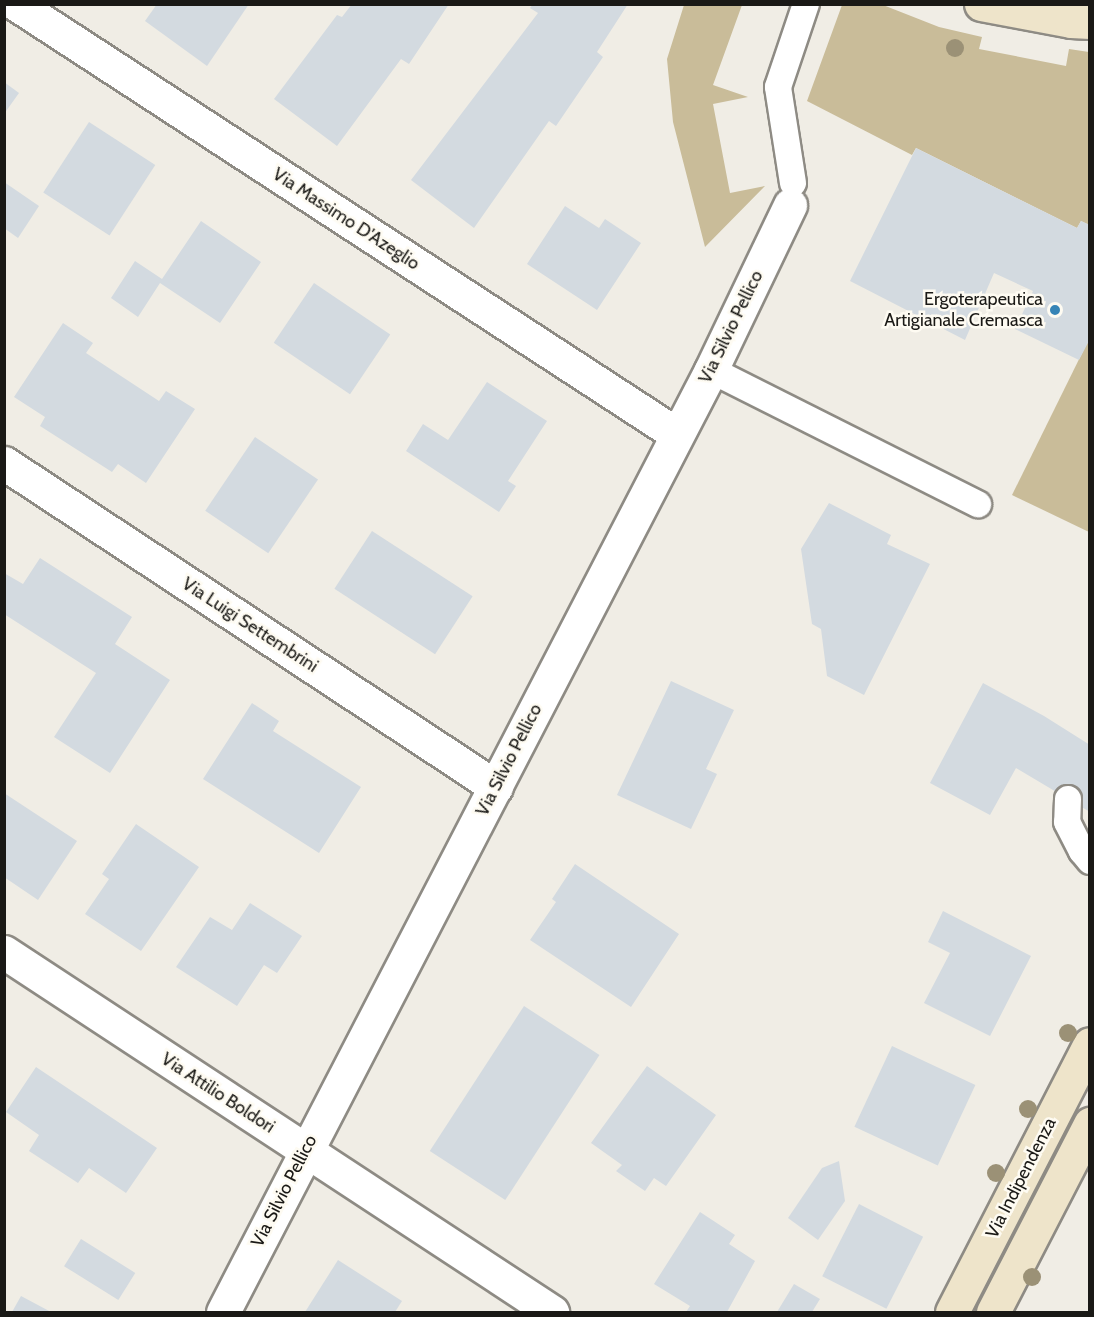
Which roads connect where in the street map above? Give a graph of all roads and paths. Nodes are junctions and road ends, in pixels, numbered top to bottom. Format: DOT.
graph roads {
  1 [pos="16,4"];
  2 [pos="806,4"];
  3 [pos="981,4"];
  4 [pos="1080,16"];
  5 [pos="791,194"];
  6 [pos="711,370"];
  7 [pos="676,434"];
  8 [pos="4,463"];
  9 [pos="978,504"];
  10 [pos="496,787"];
  11 [pos="1068,799"];
  12 [pos="1089,861"];
  13 [pos="4,952"];
  14 [pos="1089,1044"];
  15 [pos="1089,1124"];
  16 [pos="305,1150"];
  17 [pos="223,1312"];
  18 [pos="552,1312"];
  19 [pos="952,1312"];
  20 [pos="993,1312"];
  1 -- 7 [label="street, Via Massimo D'Azeglio"];
  2 -- 5 [label="lane"];
  3 -- 4 [label="street"];
  5 -- 6 [label="street, Via Silvio Pellico"];
  6 -- 7 [label="street, Via Silvio Pellico"];
  6 -- 9 [label="lane"];
  7 -- 10 [label="street, Via Silvio Pellico"];
  8 -- 10 [label="street, Via Luigi Settembrini"];
  10 -- 16 [label="street, Via Silvio Pellico"];
  11 -- 12 [label="lane"];
  13 -- 16 [label="street, Via Attilio Boldori"];
  14 -- 19 [label="street, Via Indipendenza"];
  15 -- 20 [label="street, Via Indipendenza"];
  16 -- 17 [label="street, Via Silvio Pellico"];
  16 -- 18 [label="street, Via Attilio Boldori"];
}
